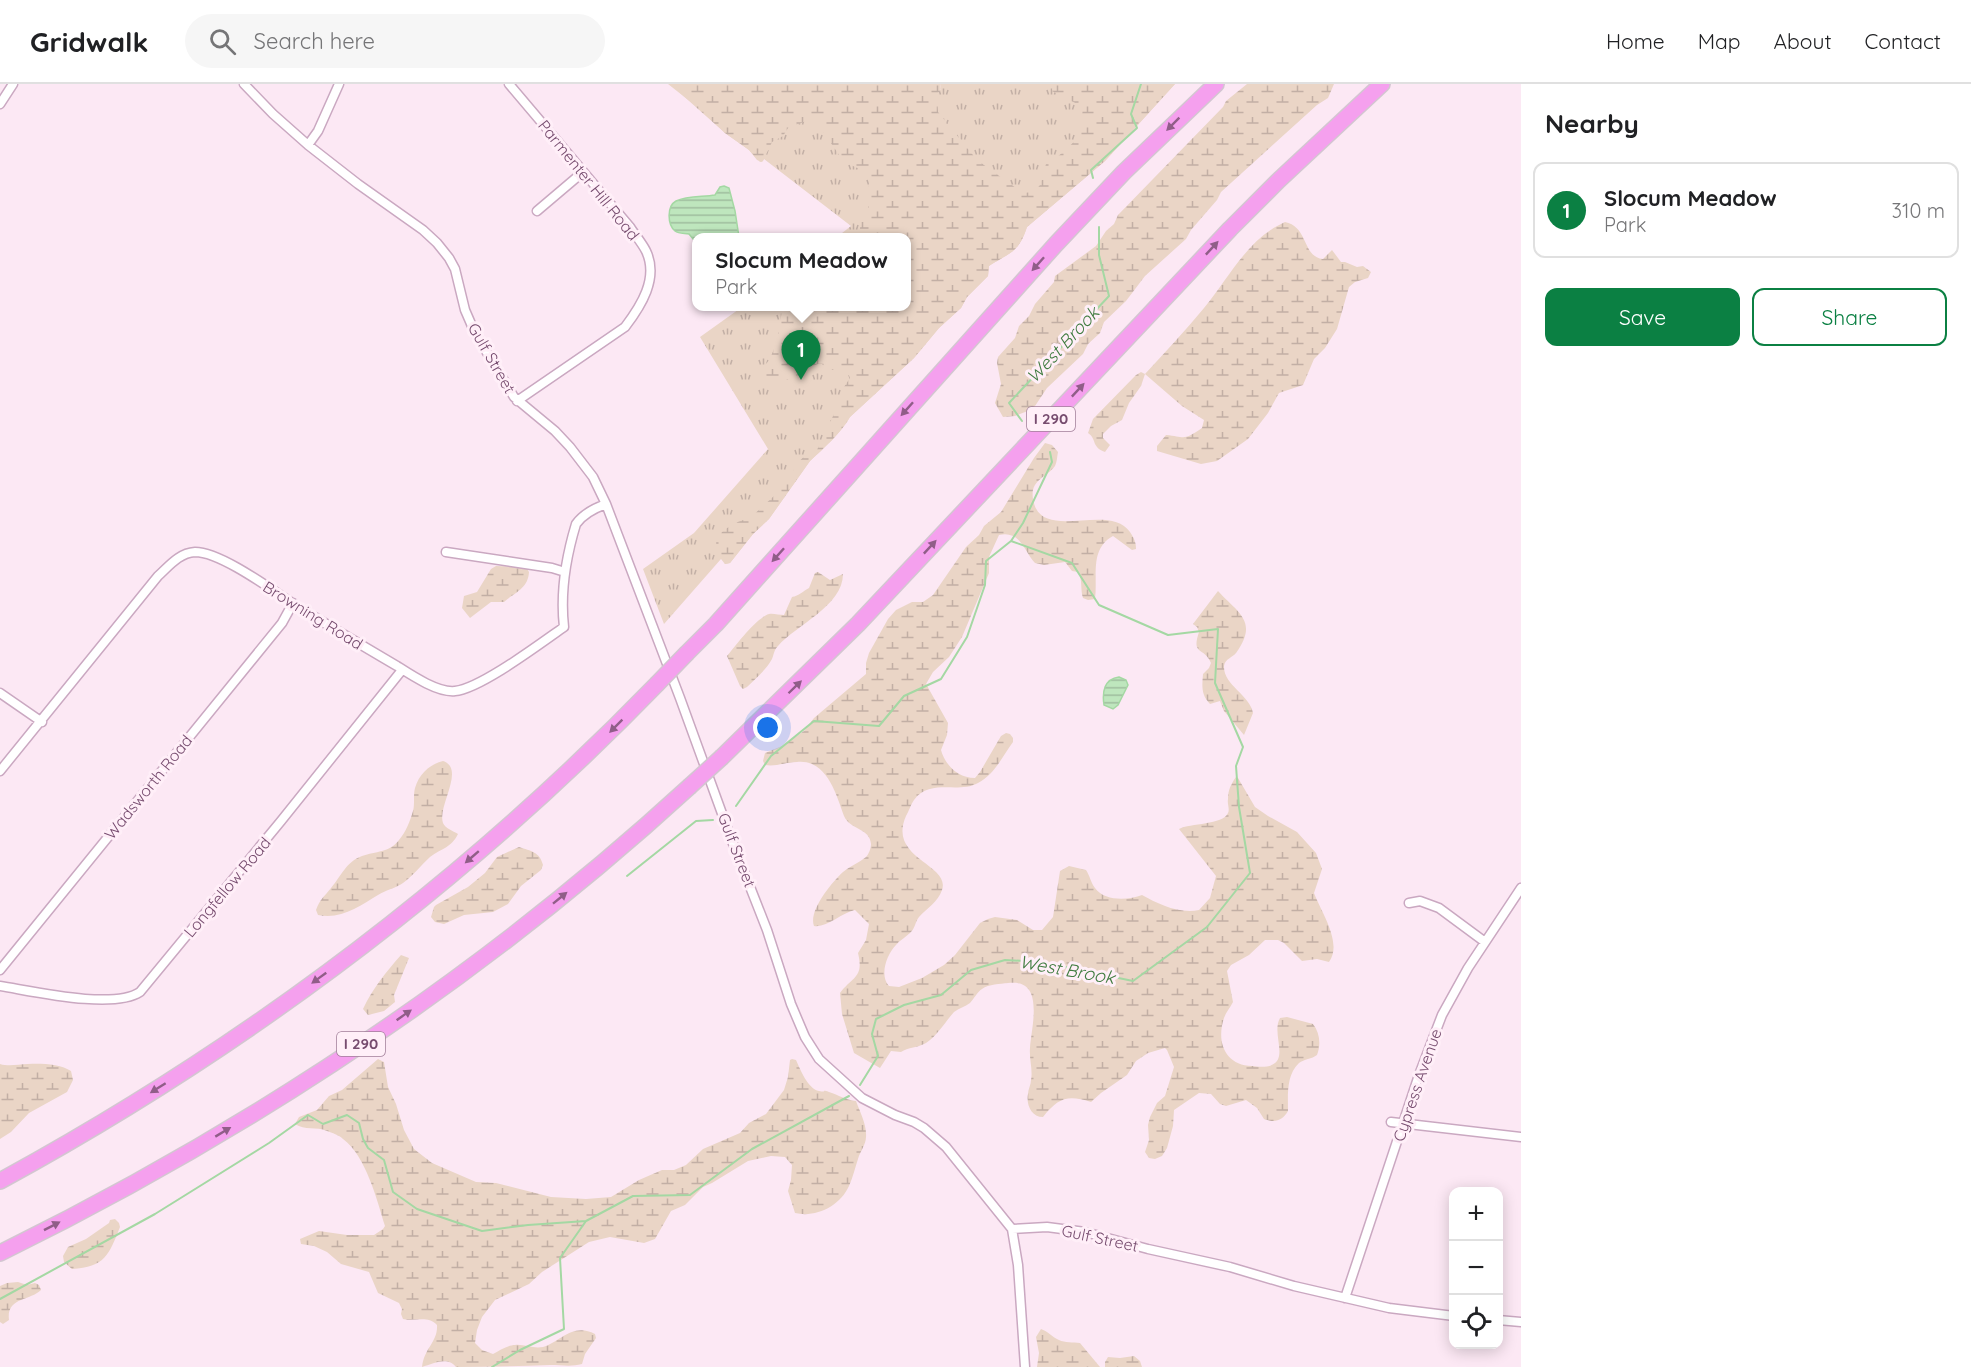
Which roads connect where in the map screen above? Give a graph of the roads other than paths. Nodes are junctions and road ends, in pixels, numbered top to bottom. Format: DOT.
graph roads {
  1 [pos="13,84"];
  2 [pos="244,84"];
  3 [pos="339,84"];
  4 [pos="509,84"];
  5 [pos="1216,84"];
  6 [pos="1382,84"];
  7 [pos="0,104"];
  8 [pos="308,145"];
  9 [pos="583,172"];
  10 [pos="537,211"];
  11 [pos="517,401"];
  12 [pos="606,504"];
  13 [pos="446,552"];
  14 [pos="565,572"];
  15 [pos="293,603"];
  16 [pos="402,670"];
  17 [pos="0,693"];
  18 [pos="42,722"];
  19 [pos="0,771"];
  20 [pos="1521,888"];
  21 [pos="1409,903"];
  22 [pos="1485,942"];
  23 [pos="0,970"];
  24 [pos="0,986"];
  25 [pos="1391,1122"];
  26 [pos="1402,1123"];
  27 [pos="1521,1137"];
  28 [pos="0,1181"];
  29 [pos="1012,1229"];
  30 [pos="0,1253"];
  31 [pos="1345,1298"];
  32 [pos="1449,1315"];
  33 [pos="1503,1320"];
  34 [pos="1521,1322"];
  35 [pos="1025,1367"];
  1 -- 7 [label="street"];
  2 -- 8 [label="street, Gulf Street"];
  3 -- 8 [label="street"];
  4 -- 9 [label="street, Parmenter Hill Road"];
  5 -- 28 [label="highway, one-way, bridge"];
  30 -- 6 [label="highway, I 290, one-way, bridge"];
  8 -- 11 [label="street, Gulf Street"];
  9 -- 10 [label="street"];
  9 -- 11 [label="street, Parmenter Hill Road"];
  11 -- 12 [label="street, Gulf Street"];
  12 -- 14 [label="street, Browning Road"];
  12 -- 29 [label="street, Gulf Street"];
  13 -- 14 [label="street"];
  14 -- 16 [label="street, Browning Road"];
  15 -- 16 [label="street, Browning Road"];
  15 -- 18 [label="street, Browning Road"];
  15 -- 23 [label="street, Wadsworth Road"];
  16 -- 24 [label="street, Longfellow Road"];
  17 -- 18 [label="street"];
  18 -- 19 [label="street, Browning Road"];
  20 -- 22 [label="street, Cypress Avenue"];
  21 -- 22 [label="street"];
  22 -- 26 [label="street, Cypress Avenue"];
  25 -- 26 [label="street"];
  26 -- 27 [label="street"];
  26 -- 31 [label="street, Cypress Avenue"];
  29 -- 31 [label="street, Gulf Street"];
  29 -- 35 [label="street"];
  31 -- 32 [label="street, Gulf Street"];
  33 -- 34 [label="street"];
}
